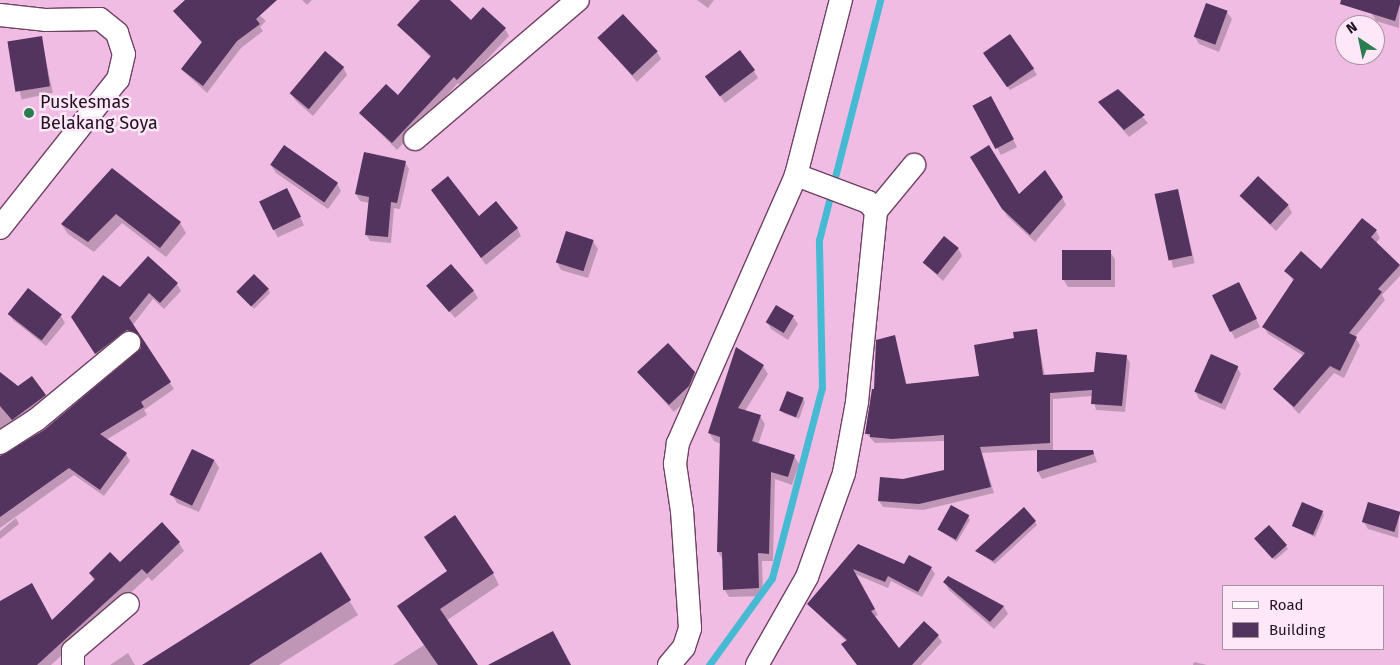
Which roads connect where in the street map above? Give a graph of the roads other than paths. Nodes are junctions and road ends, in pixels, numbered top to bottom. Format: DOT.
graph roads {
  1 [pos="578,0"];
  2 [pos="842,0"];
  3 [pos="0,15"];
  4 [pos="415,139"];
  5 [pos="914,165"];
  6 [pos="805,179"];
  7 [pos="870,206"];
  8 [pos="0,228"];
  9 [pos="128,343"];
  10 [pos="0,443"];
  11 [pos="128,604"];
  12 [pos="73,665"];
  13 [pos="669,665"];
  14 [pos="757,665"];
  1 -- 4 [label="street"];
  2 -- 6 [label="street"];
  3 -- 8 [label="street"];
  5 -- 7 [label="street"];
  6 -- 7 [label="street"];
  6 -- 13 [label="street"];
  7 -- 14 [label="street"];
  9 -- 10 [label="street"];
  11 -- 12 [label="street"];
}
